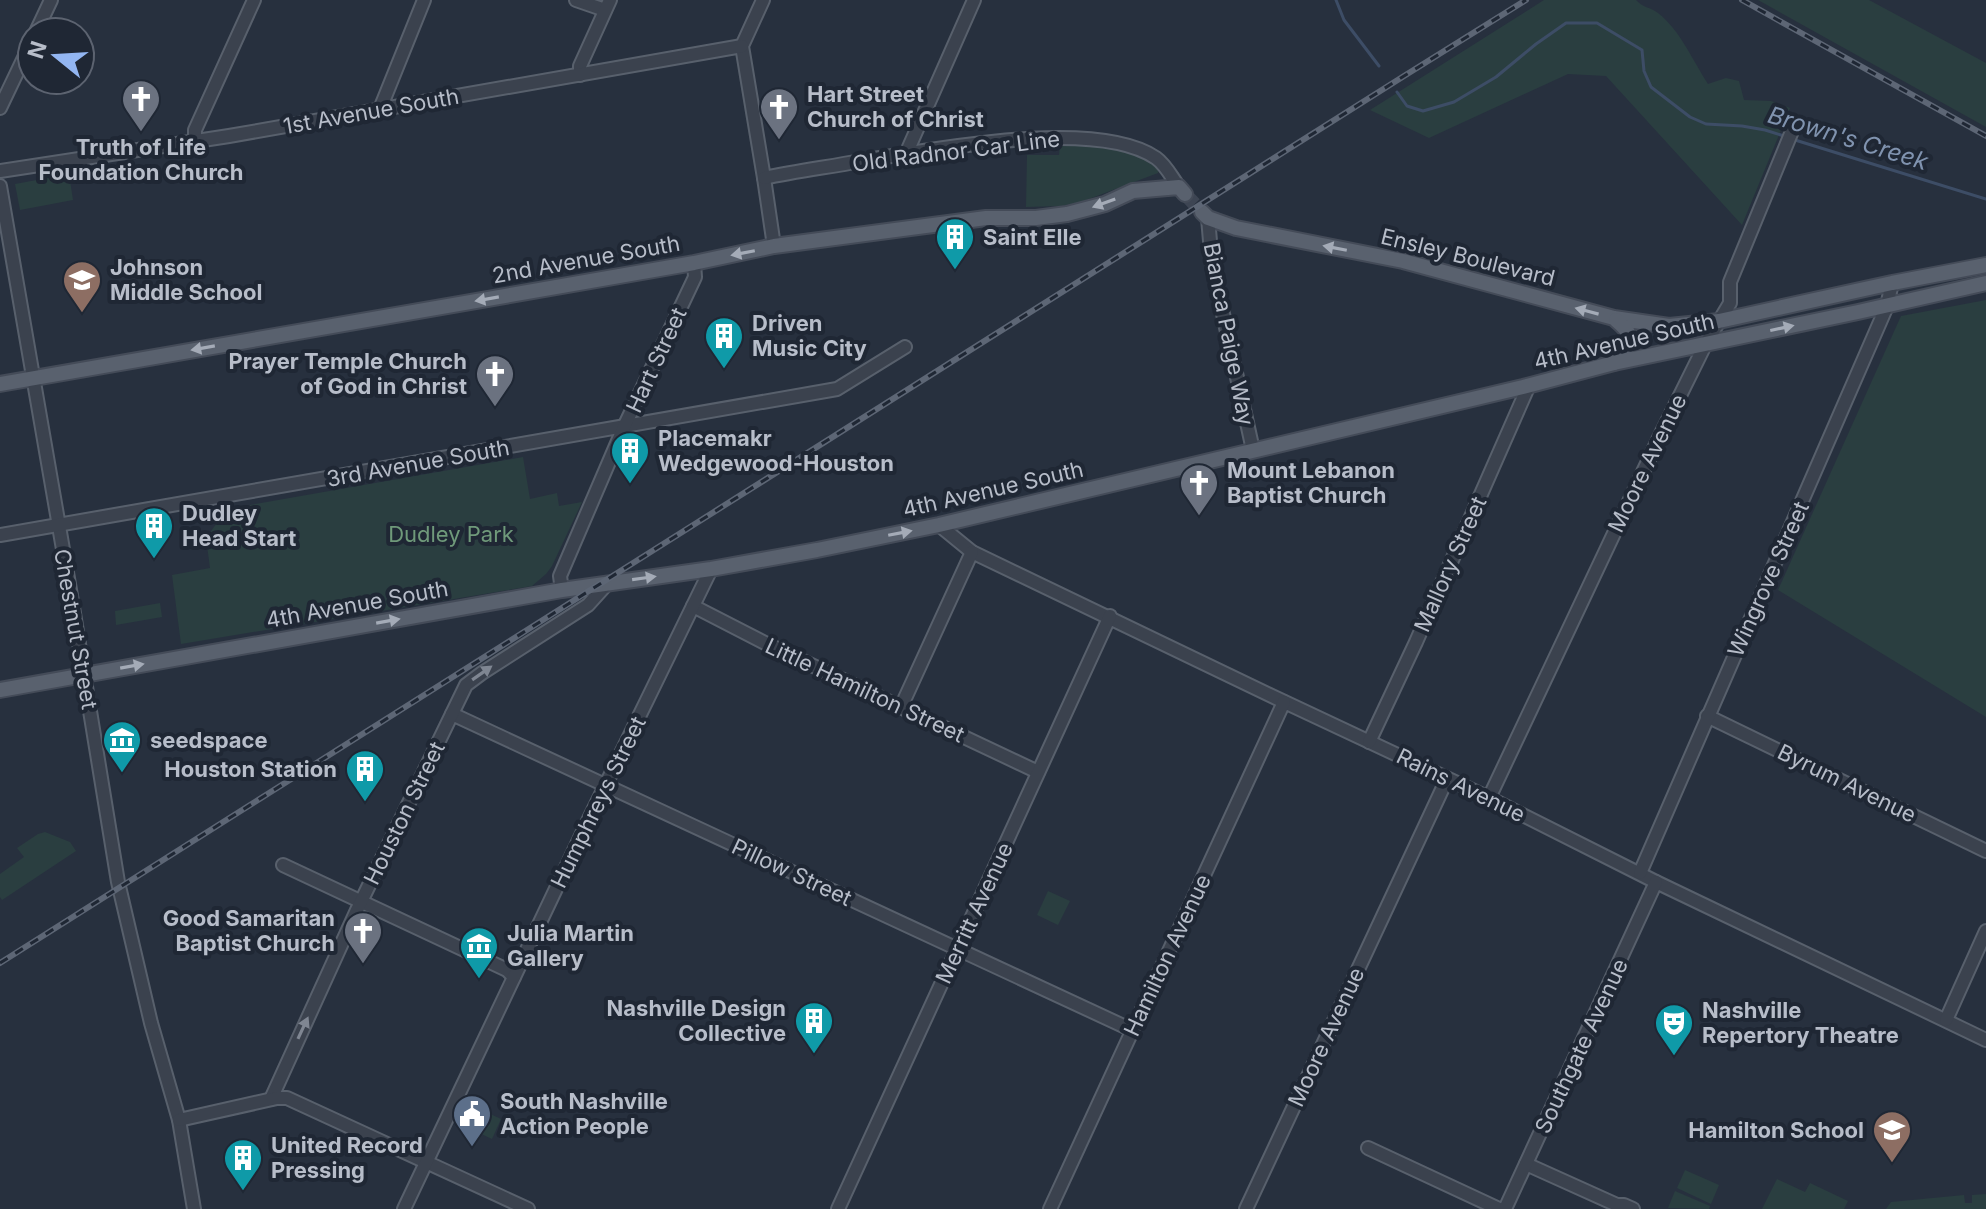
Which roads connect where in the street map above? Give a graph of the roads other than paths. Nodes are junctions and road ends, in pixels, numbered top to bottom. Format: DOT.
graph roads {
  1 [pos="254,0"];
  2 [pos="424,0"];
  3 [pos="576,0"];
  4 [pos="763,0"];
  5 [pos="974,0"];
  6 [pos="607,5"];
  7 [pos="742,46"];
  8 [pos="16,74"];
  9 [pos="580,75"];
  10 [pos="0,108"];
  11 [pos="380,109"];
  12 [pos="1795,124"];
  13 [pos="195,141"];
  14 [pos="906,154"];
  15 [pos="0,171"];
  16 [pos="764,178"];
  17 [pos="0,186"];
  18 [pos="1182,191"];
  19 [pos="1205,215"];
  20 [pos="774,246"];
  21 [pos="694,263"];
  22 [pos="1986,265"];
  23 [pos="1892,283"];
  24 [pos="1986,283"];
  25 [pos="1887,306"];
  26 [pos="1614,318"];
  27 [pos="1719,321"];
  28 [pos="1706,343"];
  29 [pos="905,347"];
  30 [pos="1614,363"];
  31 [pos="33,378"];
  32 [pos="0,384"];
  33 [pos="1529,385"];
  34 [pos="624,427"];
  35 [pos="1253,450"];
  36 [pos="58,524"];
  37 [pos="939,525"];
  38 [pos="0,535"];
  39 [pos="972,552"];
  40 [pos="711,569"];
  41 [pos="607,584"];
  42 [pos="562,590"];
  43 [pos="693,606"];
  44 [pos="1110,616"];
  45 [pos="84,674"];
  46 [pos="0,690"];
  47 [pos="1284,702"];
  48 [pos="901,707"];
  49 [pos="452,714"];
  50 [pos="1707,716"];
  51 [pos="1369,742"];
  52 [pos="1038,772"];
  53 [pos="1447,779"];
  54 [pos="605,786"];
  55 [pos="1489,798"];
  56 [pos="1986,851"];
  57 [pos="283,865"];
  58 [pos="1640,873"];
  59 [pos="1656,882"];
  60 [pos="362,901"];
  61 [pos="1986,931"];
  62 [pos="957,949"];
  63 [pos="514,977"];
  64 [pos="1946,1020"];
  65 [pos="1132,1030"];
  66 [pos="1986,1040"];
  67 [pos="271,1099"];
  68 [pos="179,1120"];
  69 [pos="1368,1148"];
  70 [pos="426,1163"];
  71 [pos="1526,1164"];
  72 [pos="194,1209"];
  73 [pos="404,1209"];
  74 [pos="528,1209"];
  75 [pos="838,1209"];
  76 [pos="1050,1209"];
  77 [pos="1246,1209"];
  78 [pos="1499,1209"];
  79 [pos="1505,1209"];
  80 [pos="1633,1209"];
  1 -- 13 [label="street"];
  2 -- 11 [label="street"];
  3 -- 6 [label="street"];
  4 -- 7 [label="street"];
  5 -- 14 [label="street"];
  6 -- 9 [label="street"];
  7 -- 9 [label="street, 1st Avenue South"];
  7 -- 16 [label="street"];
  8 -- 10 [label="street"];
  9 -- 11 [label="street, 1st Avenue South"];
  11 -- 13 [label="street, 1st Avenue South"];
  12 -- 27 [label="street, Moore Avenue"];
  13 -- 15 [label="street, 1st Avenue South"];
  14 -- 16 [label="street, Old Radnor Car Line"];
  14 -- 18 [label="street, Old Radnor Car Line"];
  16 -- 20 [label="street"];
  17 -- 31 [label="street, Chestnut Street"];
  18 -- 20 [label="main road, 2nd Avenue South, one-way"];
  26 -- 19 [label="main road, Ensley Boulevard, one-way"];
  19 -- 35 [label="street, Bianca Paige Way"];
  20 -- 21 [label="main road, 2nd Avenue South, one-way"];
  21 -- 31 [label="main road, 2nd Avenue South, one-way"];
  21 -- 34 [label="street, Hart Street"];
  22 -- 23 [label="main road, 4th Avenue South"];
  23 -- 25 [label="street, Wingrove Street"];
  23 -- 27 [label="main road, 4th Avenue South"];
  24 -- 25 [label="main road, 4th Avenue South"];
  28 -- 25 [label="main road, 4th Avenue South, one-way"];
  25 -- 50 [label="street, Wingrove Street"];
  26 -- 27 [label="main road, Ensley Boulevard"];
  26 -- 30 [label="main road"];
  27 -- 28 [label="street, Moore Avenue"];
  28 -- 30 [label="main road, 4th Avenue South"];
  28 -- 55 [label="street, Moore Avenue"];
  29 -- 34 [label="street, 3rd Avenue South"];
  30 -- 33 [label="main road, 4th Avenue South"];
  31 -- 32 [label="main road, 2nd Avenue South"];
  31 -- 36 [label="street, Chestnut Street"];
  33 -- 35 [label="main road, 4th Avenue South"];
  33 -- 51 [label="street, Mallory Street"];
  34 -- 36 [label="street, 3rd Avenue South"];
  34 -- 42 [label="street, Hart Street"];
  35 -- 37 [label="main road, 4th Avenue South"];
  36 -- 38 [label="street, 3rd Avenue South"];
  36 -- 45 [label="street, Chestnut Street"];
  37 -- 39 [label="street, Rains Avenue"];
  40 -- 37 [label="main road, 4th Avenue South, one-way"];
  39 -- 44 [label="street, Rains Avenue"];
  39 -- 48 [label="street"];
  41 -- 40 [label="main road, 4th Avenue South, one-way"];
  40 -- 43 [label="street, Humphreys Street"];
  41 -- 42 [label="main road, 4th Avenue South"];
  49 -- 41 [label="street, Houston Street, one-way"];
  45 -- 42 [label="main road, 4th Avenue South, one-way"];
  43 -- 48 [label="street, Little Hamilton Street"];
  43 -- 54 [label="street, Humphreys Street"];
  44 -- 47 [label="street, Rains Avenue"];
  44 -- 52 [label="street, Merritt Avenue"];
  45 -- 46 [label="main road, 4th Avenue South"];
  45 -- 68 [label="street, Chestnut Street"];
  47 -- 51 [label="street, Rains Avenue"];
  47 -- 65 [label="street, Hamilton Avenue"];
  48 -- 52 [label="street, Little Hamilton Street"];
  49 -- 54 [label="street, Pillow Street"];
  49 -- 60 [label="street, Houston Street"];
  50 -- 56 [label="street, Byrum Avenue"];
  50 -- 58 [label="street, Wingrove Street"];
  51 -- 53 [label="street, Rains Avenue"];
  52 -- 62 [label="street, Merritt Avenue"];
  53 -- 55 [label="street, Rains Avenue"];
  53 -- 77 [label="street, Moore Avenue"];
  54 -- 62 [label="street, Pillow Street"];
  54 -- 63 [label="street, Humphreys Street"];
  55 -- 58 [label="street, Rains Avenue"];
  57 -- 60 [label="street"];
  58 -- 59 [label="street, Rains Avenue"];
  59 -- 64 [label="street, Rains Avenue"];
  59 -- 71 [label="street, Southgate Avenue"];
  60 -- 63 [label="street"];
  67 -- 60 [label="street, Houston Street, one-way"];
  61 -- 64 [label="street"];
  62 -- 65 [label="street, Pillow Street"];
  62 -- 75 [label="street, Merritt Avenue"];
  63 -- 70 [label="street, Humphreys Street"];
  64 -- 66 [label="street, Rains Avenue"];
  65 -- 76 [label="street, Hamilton Avenue"];
  67 -- 68 [label="street"];
  67 -- 70 [label="street"];
  68 -- 72 [label="street, Chestnut Street"];
  69 -- 78 [label="street"];
  70 -- 73 [label="street, Humphreys Street"];
  70 -- 74 [label="street"];
  71 -- 79 [label="street, Southgate Avenue"];
  71 -- 80 [label="street"];
}
